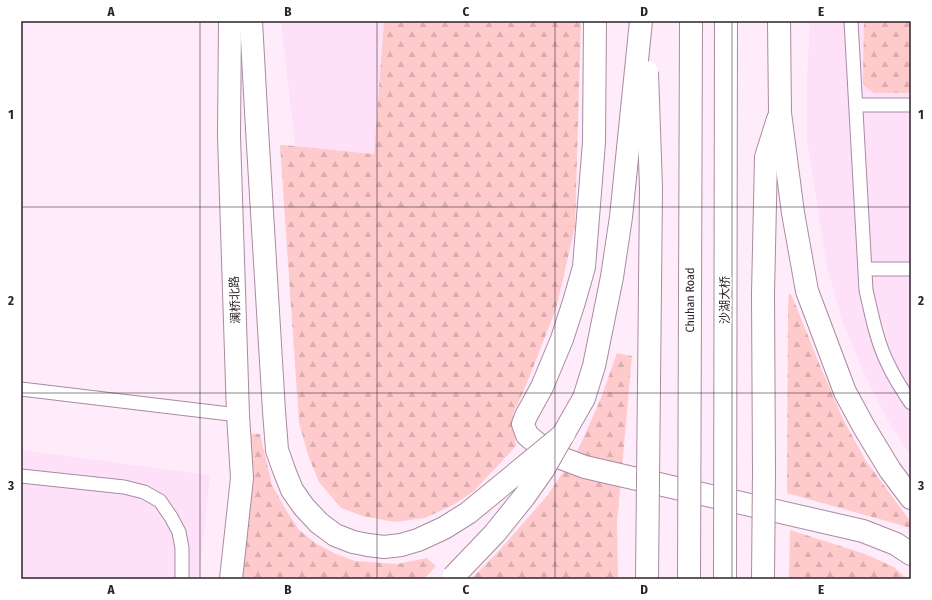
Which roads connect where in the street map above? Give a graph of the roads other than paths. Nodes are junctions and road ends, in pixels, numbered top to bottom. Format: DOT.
graph roads {
  1 [pos="230,21"];
  2 [pos="251,21"];
  3 [pos="595,21"];
  4 [pos="641,21"];
  5 [pos="645,21"];
  6 [pos="691,21"];
  7 [pos="726,21"];
  8 [pos="779,21"];
  9 [pos="851,21"];
  10 [pos="856,105"];
  11 [pos="911,105"];
  12 [pos="780,113"];
  13 [pos="866,269"];
  14 [pos="911,269"];
  15 [pos="21,389"];
  16 [pos="911,403"];
  17 [pos="238,415"];
  18 [pos="564,434"];
  19 [pos="21,476"];
  20 [pos="911,498"];
  21 [pos="911,554"];
  22 [pos="452,578"];
  23 [pos="182,579"];
  24 [pos="231,579"];
  25 [pos="647,579"];
  26 [pos="689,579"];
  27 [pos="725,579"];
  28 [pos="763,579"];
  1 -- 17 [label="main road, 澜桥北路"];
  2 -- 18 [label="main road, bridge"];
  3 -- 21 [label="main road"];
  4 -- 18 [label="main road, bridge"];
  5 -- 25 [label="main road, bridge"];
  6 -- 26 [label="main road, Chuhan Road, bridge"];
  7 -- 27 [label="main road, 沙湖大桥, bridge"];
  8 -- 12 [label="main road"];
  9 -- 10 [label="lane"];
  10 -- 11 [label="lane"];
  10 -- 13 [label="lane"];
  12 -- 20 [label="main road"];
  12 -- 28 [label="main road, bridge"];
  13 -- 14 [label="lane"];
  13 -- 16 [label="lane"];
  15 -- 17 [label="lane"];
  17 -- 24 [label="main road, 澜桥北路"];
  18 -- 22 [label="main road, bridge"];
  19 -- 23 [label="lane"];
}
